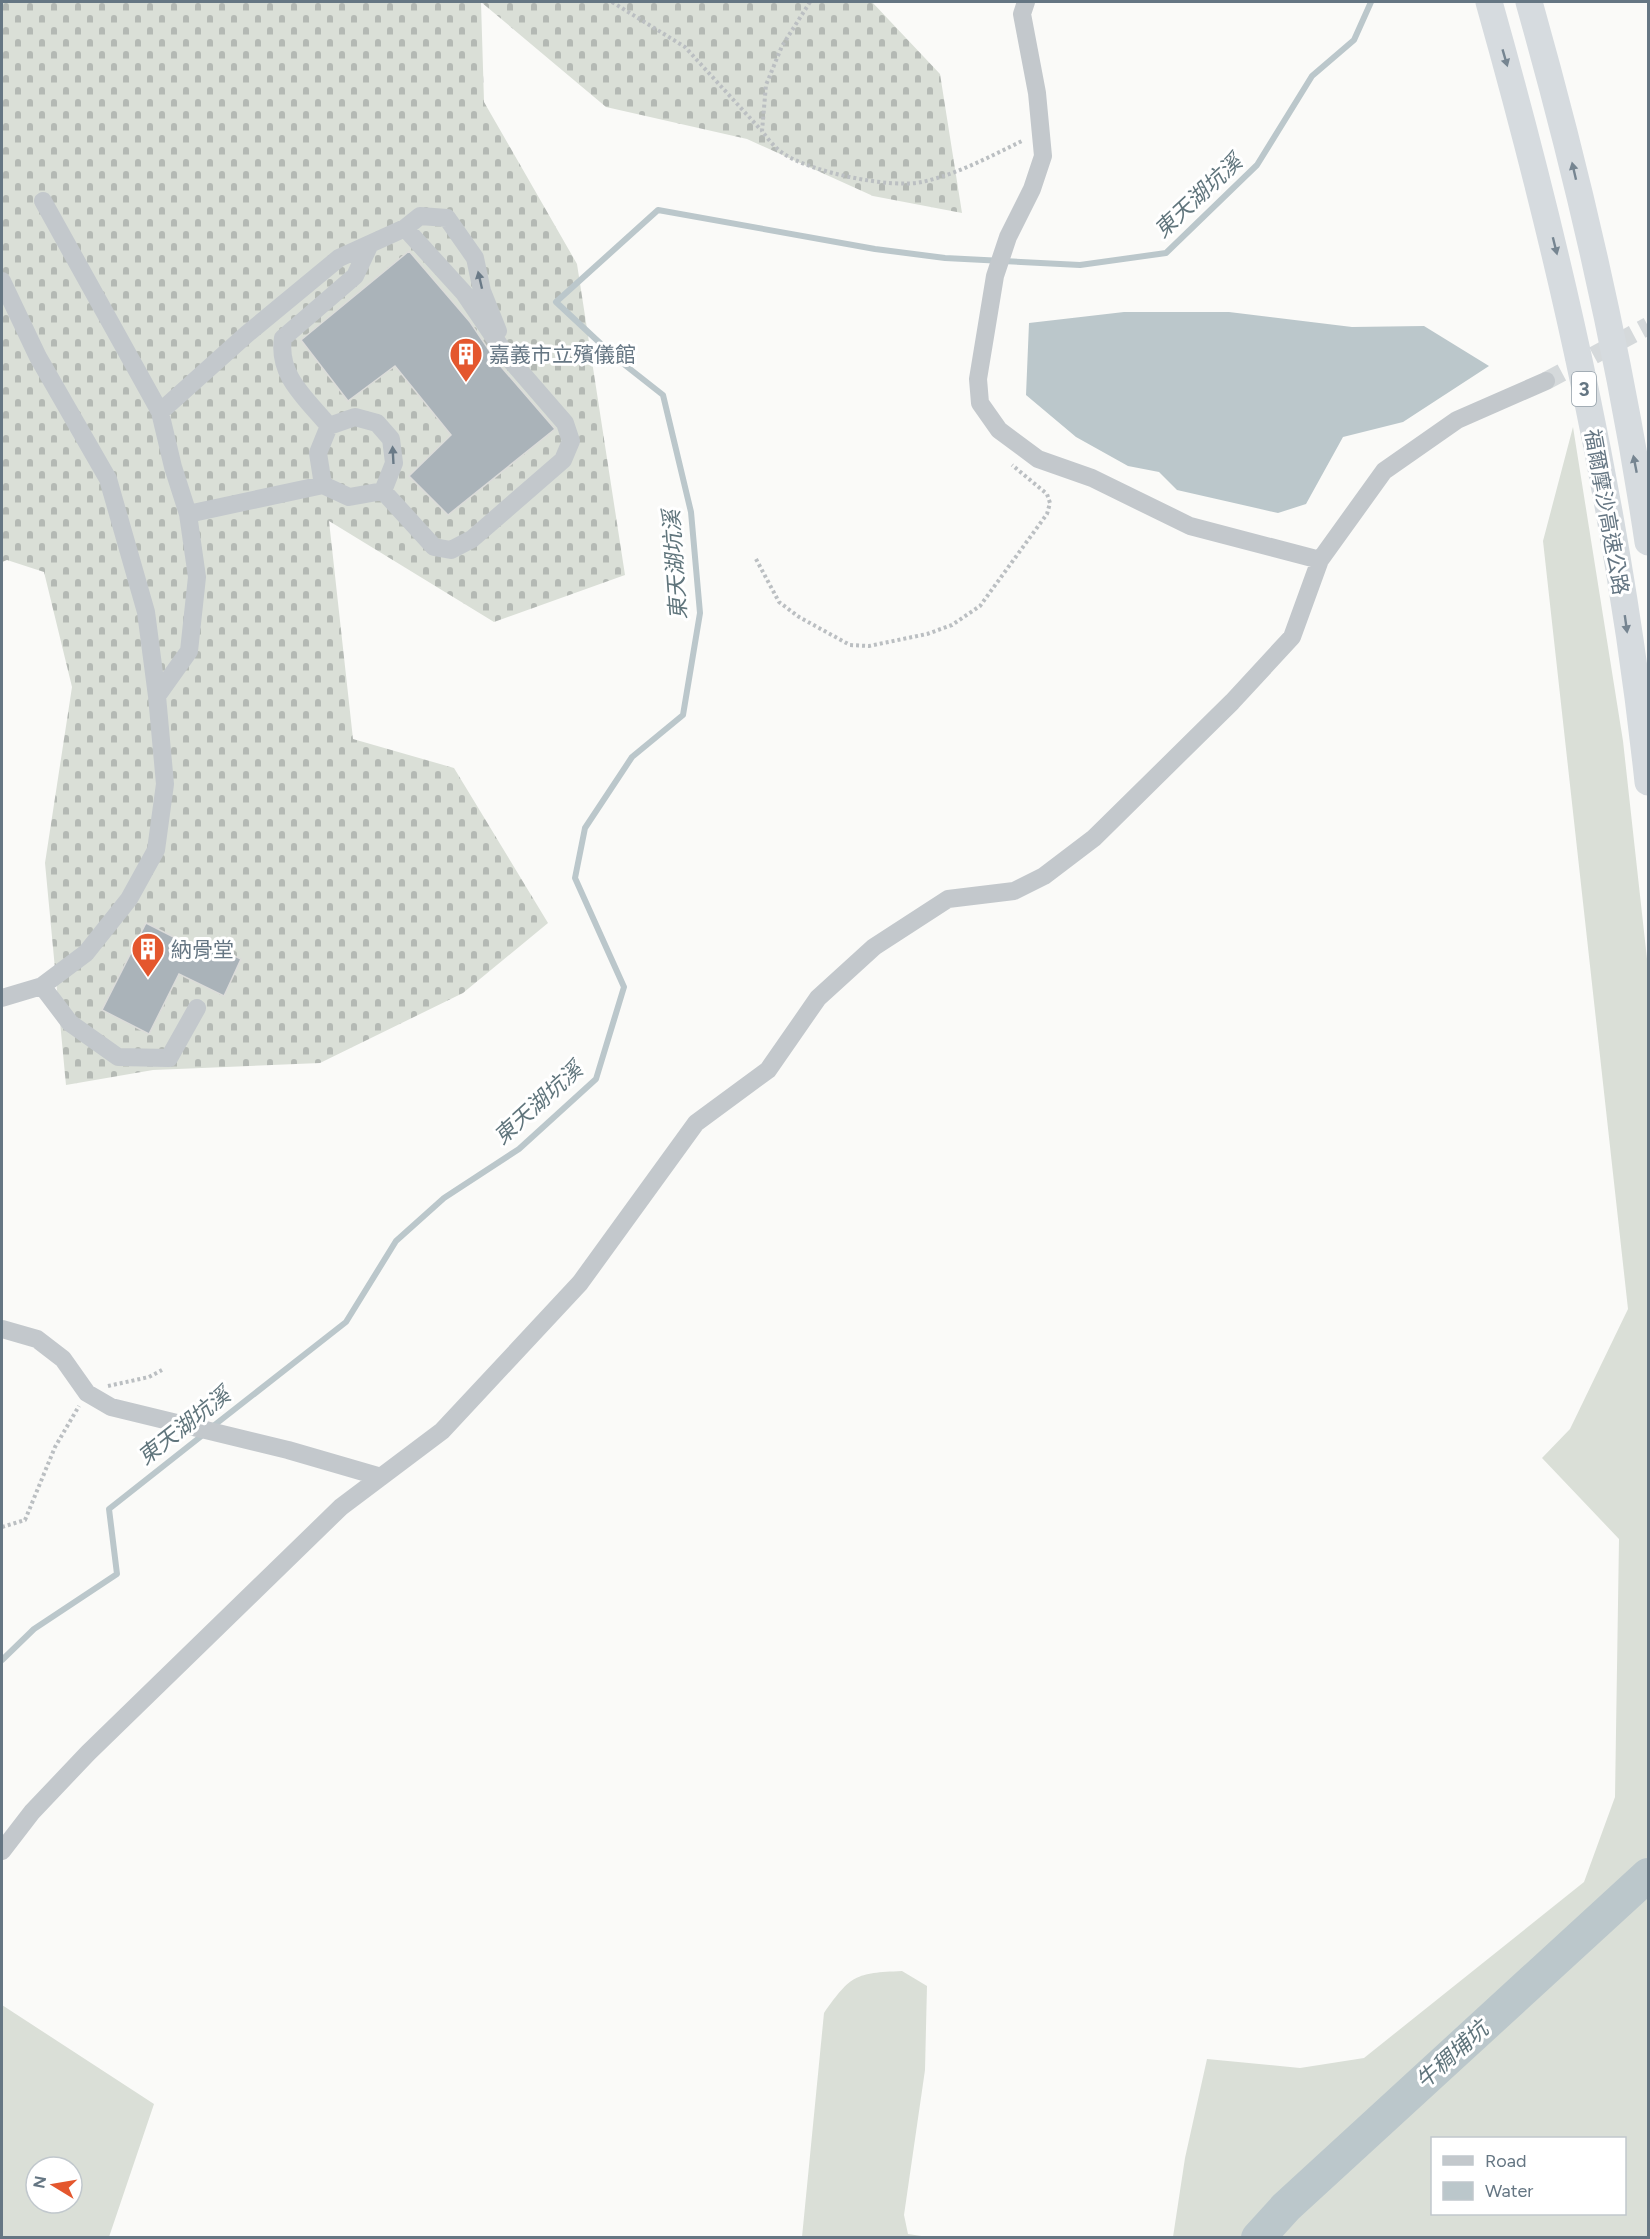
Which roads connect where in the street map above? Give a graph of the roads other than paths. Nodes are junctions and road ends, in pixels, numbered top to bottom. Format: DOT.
graph roads {
  1 [pos="1026,2"];
  2 [pos="1490,2"];
  3 [pos="1529,2"];
  4 [pos="43,201"];
  5 [pos="405,228"];
  6 [pos="370,244"];
  7 [pos="2,281"];
  8 [pos="506,355"];
  9 [pos="1546,381"];
  10 [pos="160,412"];
  11 [pos="329,426"];
  12 [pos="323,485"];
  13 [pos="383,491"];
  14 [pos="188,514"];
  15 [pos="1648,543"];
  16 [pos="1320,560"];
  17 [pos="157,696"];
  18 [pos="1648,782"];
  19 [pos="42,986"];
  20 [pos="2,998"];
  21 [pos="197,1008"];
  22 [pos="2,1329"];
  23 [pos="381,1477"];
  24 [pos="2,1851"];
  1 -- 16 [label="street"];
  2 -- 18 [label="highway, 福爾摩沙高速公路 / 3, one-way"];
  15 -- 3 [label="highway, 福爾摩沙高速公路 / 3, one-way"];
  4 -- 10 [label="street"];
  5 -- 6 [label="street"];
  5 -- 8 [label="street"];
  8 -- 5 [label="street, one-way"];
  6 -- 10 [label="street"];
  6 -- 11 [label="street"];
  7 -- 17 [label="street"];
  8 -- 13 [label="street"];
  9 -- 16 [label="street"];
  10 -- 14 [label="street"];
  11 -- 12 [label="street"];
  13 -- 11 [label="street, one-way"];
  12 -- 13 [label="street"];
  12 -- 14 [label="street"];
  14 -- 17 [label="street"];
  16 -- 23 [label="street"];
  17 -- 19 [label="street"];
  19 -- 20 [label="street"];
  19 -- 21 [label="street"];
  22 -- 23 [label="street"];
  23 -- 24 [label="street"];
}
